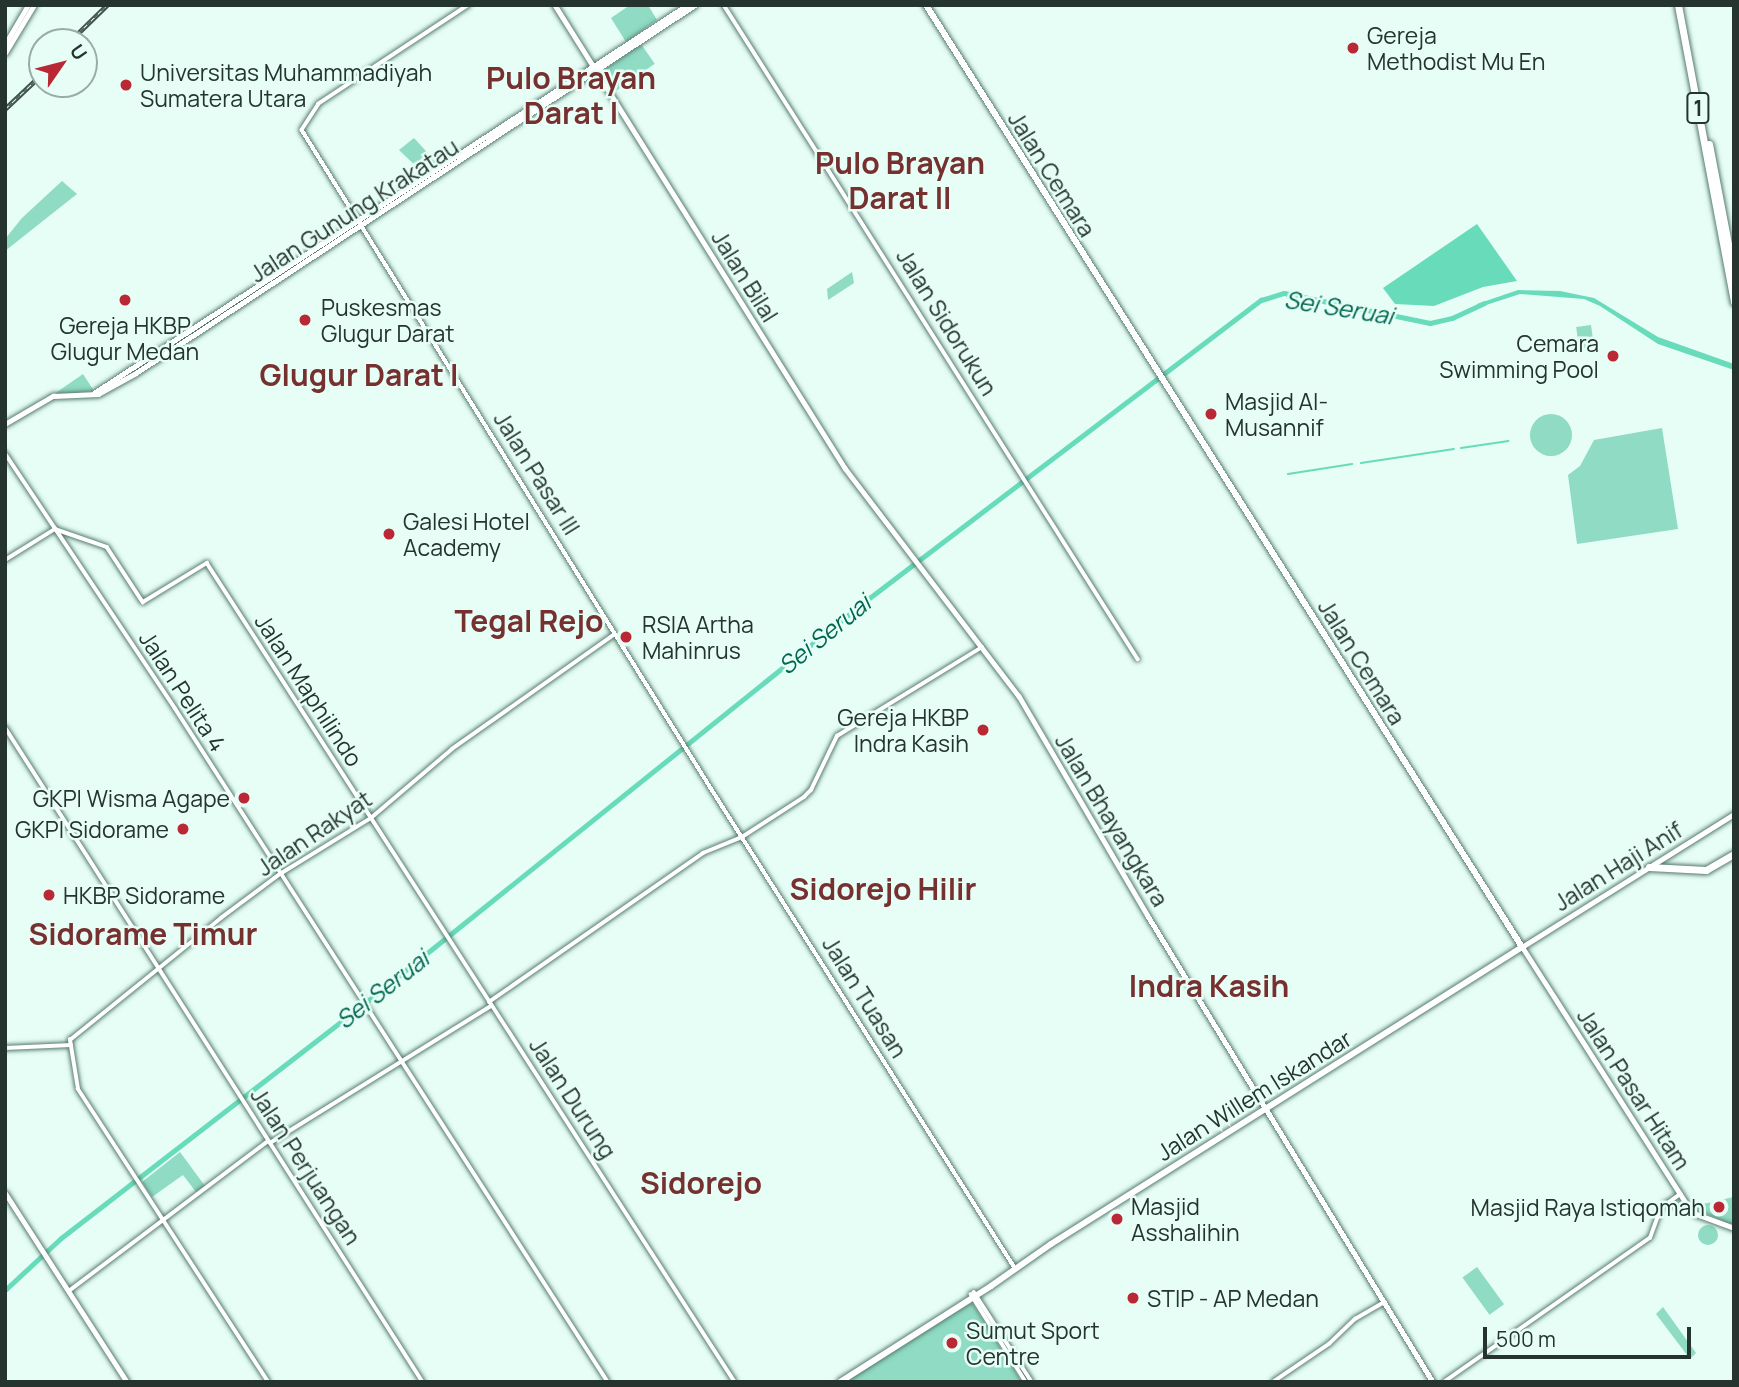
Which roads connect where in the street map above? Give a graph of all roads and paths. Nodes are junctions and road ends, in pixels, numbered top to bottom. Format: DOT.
graph roads {
  1 [pos="28,5"];
  2 [pos="34,5"];
  3 [pos="469,5"];
  4 [pos="555,5"];
  5 [pos="687,5"];
  6 [pos="695,5"];
  7 [pos="724,5"];
  8 [pos="928,5"];
  9 [pos="1681,5"];
  10 [pos="23,18"];
  11 [pos="5,44"];
  12 [pos="5,52"];
  13 [pos="596,69"];
  14 [pos="361,224"];
  15 [pos="1734,275"];
  16 [pos="1734,302"];
  17 [pos="5,424"];
  18 [pos="5,453"];
  19 [pos="55,529"];
  20 [pos="914,558"];
  21 [pos="5,560"];
  22 [pos="615,634"];
  23 [pos="983,646"];
  24 [pos="1138,659"];
  25 [pos="5,727"];
  26 [pos="684,744"];
  27 [pos="1734,814"];
  28 [pos="371,818"];
  29 [pos="742,836"];
  30 [pos="1734,852"];
  31 [pos="1658,862"];
  32 [pos="1649,867"];
  33 [pos="280,874"];
  34 [pos="450,939"];
  35 [pos="1522,947"];
  36 [pos="159,969"];
  37 [pos="490,1004"];
  38 [pos="71,1045"];
  39 [pos="5,1048"];
  40 [pos="401,1062"];
  41 [pos="1263,1108"];
  42 [pos="269,1142"];
  43 [pos="1680,1194"];
  44 [pos="5,1195"];
  45 [pos="1667,1203"];
  46 [pos="1692,1211"];
  47 [pos="163,1220"];
  48 [pos="1734,1228"];
  49 [pos="44,1255"];
  50 [pos="1015,1268"];
  51 [pos="68,1291"];
  52 [pos="975,1297"];
  53 [pos="1384,1302"];
  54 [pos="88,1324"];
  55 [pos="125,1382"];
  56 [pos="268,1382"];
  57 [pos="423,1382"];
  58 [pos="608,1382"];
  59 [pos="735,1382"];
  60 [pos="832,1382"];
  61 [pos="840,1382"];
  62 [pos="1029,1382"];
  63 [pos="1273,1382"];
  64 [pos="1433,1382"];
  65 [pos="1444,1382"];
  1 -- 10 [label="main road"];
  2 -- 10 [label="main road"];
  3 -- 14 [label="street, Jalan Pasar III"];
  4 -- 13 [label="main road, Jalan Bilal"];
  5 -- 13 [label="main road, Jalan Gunung Krakatau"];
  6 -- 13 [label="main road, Jalan Gunung Krakatau"];
  7 -- 24 [label="street, Jalan Sidorukun"];
  8 -- 35 [label="highway, Jalan Cemara"];
  9 -- 15 [label="highway, 1"];
  9 -- 16 [label="highway, 1"];
  10 -- 11 [label="main road"];
  10 -- 12 [label="main road"];
  13 -- 14 [label="main road, Jalan Gunung Krakatau"];
  13 -- 20 [label="main road, Jalan Bilal"];
  14 -- 17 [label="main road, Jalan Gunung Krakatau"];
  14 -- 22 [label="street, Jalan Pasar III"];
  18 -- 19 [label="street, Jalan Pelita 4"];
  19 -- 21 [label="street"];
  19 -- 28 [label="street, Jalan Maphilindo"];
  19 -- 33 [label="street, Jalan Pelita 4"];
  20 -- 23 [label="main road, Jalan Bhayangkara"];
  22 -- 26 [label="street, Jalan Pasar III"];
  22 -- 28 [label="street, Jalan Rakyat"];
  23 -- 29 [label="street"];
  23 -- 41 [label="main road, Jalan Bhayangkara"];
  25 -- 36 [label="street, Jalan Perjuangan"];
  26 -- 29 [label="street, Jalan Tuasan"];
  27 -- 31 [label="main road, Jalan Haji Anif"];
  28 -- 33 [label="street, Jalan Rakyat"];
  28 -- 34 [label="street, Jalan Maphilindo"];
  29 -- 37 [label="street"];
  29 -- 50 [label="street, Jalan Tuasan"];
  30 -- 31 [label="highway"];
  30 -- 32 [label="highway"];
  31 -- 32 [label="main road, Jalan Haji Anif"];
  32 -- 35 [label="main road, Jalan Haji Anif"];
  33 -- 36 [label="street, Jalan Rakyat"];
  33 -- 40 [label="street, Jalan Pelita 4"];
  34 -- 37 [label="street, Jalan Durung"];
  35 -- 41 [label="highway, Jalan Willem Iskandar"];
  35 -- 43 [label="main road, Jalan Pasar Hitam"];
  36 -- 38 [label="street, Jalan Rakyat"];
  36 -- 42 [label="street, Jalan Perjuangan"];
  37 -- 40 [label="street"];
  37 -- 59 [label="street, Jalan Durung"];
  38 -- 39 [label="street"];
  38 -- 47 [label="street"];
  40 -- 42 [label="street"];
  40 -- 58 [label="street, Jalan Pelita 4"];
  41 -- 50 [label="highway, Jalan Willem Iskandar"];
  41 -- 53 [label="main road, Jalan Bhayangkara"];
  42 -- 47 [label="street"];
  42 -- 57 [label="street, Jalan Perjuangan"];
  43 -- 45 [label="street"];
  43 -- 46 [label="main road, Jalan Pasar Hitam"];
  44 -- 49 [label="main road"];
  45 -- 46 [label="street"];
  45 -- 65 [label="street"];
  46 -- 48 [label="main road"];
  47 -- 51 [label="street"];
  47 -- 56 [label="street"];
  49 -- 51 [label="main road"];
  49 -- 54 [label="main road"];
  50 -- 52 [label="highway, Jalan Willem Iskandar"];
  51 -- 54 [label="main road"];
  52 -- 60 [label="highway, Jalan Willem Iskandar"];
  52 -- 61 [label="highway, Jalan Willem Iskandar"];
  52 -- 62 [label="street"];
  53 -- 63 [label="street"];
  53 -- 64 [label="main road, Jalan Bhayangkara"];
  54 -- 55 [label="main road"];
}
